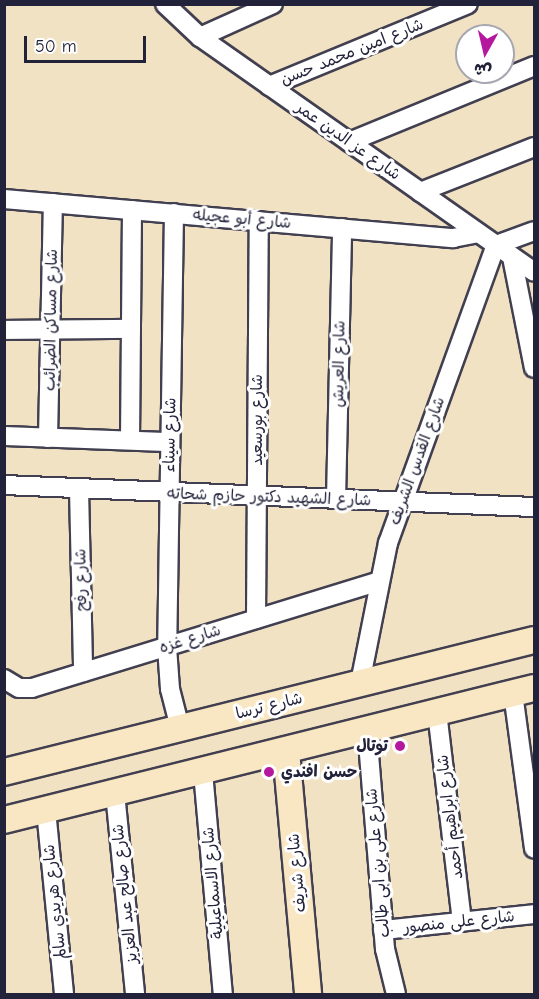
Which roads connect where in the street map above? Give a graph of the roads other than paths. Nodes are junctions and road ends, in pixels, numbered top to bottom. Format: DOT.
graph roads {
  1 [pos="165,4"];
  2 [pos="273,4"];
  3 [pos="468,4"];
  4 [pos="200,37"];
  5 [pos="534,66"];
  6 [pos="269,86"];
  7 [pos="349,142"];
  8 [pos="534,147"];
  9 [pos="420,192"];
  10 [pos="4,199"];
  11 [pos="53,203"];
  12 [pos="132,210"];
  13 [pos="174,213"];
  14 [pos="259,221"];
  15 [pos="342,228"];
  16 [pos="534,231"];
  17 [pos="478,233"];
  18 [pos="496,245"];
  19 [pos="512,256"];
  20 [pos="534,272"];
  21 [pos="50,329"];
  22 [pos="131,329"];
  23 [pos="4,330"];
  24 [pos="534,368"];
  25 [pos="4,436"];
  26 [pos="48,438"];
  27 [pos="130,440"];
  28 [pos="170,442"];
  29 [pos="4,485"];
  30 [pos="79,489"];
  31 [pos="169,492"];
  32 [pos="256,496"];
  33 [pos="336,499"];
  34 [pos="402,502"];
  35 [pos="534,507"];
  36 [pos="377,582"];
  37 [pos="256,620"];
  38 [pos="534,640"];
  39 [pos="167,646"];
  40 [pos="83,672"];
  41 [pos="4,679"];
  42 [pos="360,683"];
  43 [pos="524,691"];
  44 [pos="437,712"];
  45 [pos="180,728"];
  46 [pos="367,730"];
  47 [pos="286,751"];
  48 [pos="4,772"];
  49 [pos="203,772"];
  50 [pos="115,793"];
  51 [pos="46,810"];
  52 [pos="4,820"];
  53 [pos="534,849"];
  54 [pos="534,914"];
  55 [pos="462,922"];
  56 [pos="383,930"];
  57 [pos="393,991"];
  58 [pos="64,994"];
  59 [pos="135,994"];
  60 [pos="223,994"];
  61 [pos="308,994"];
  1 -- 4 [label="street, شارع عز الدين عمر"];
  2 -- 4 [label="street"];
  3 -- 6 [label="street, شارع امين محمد حسن"];
  4 -- 6 [label="street, شارع عز الدين عمر"];
  5 -- 7 [label="street"];
  6 -- 7 [label="street, شارع عز الدين عمر"];
  7 -- 9 [label="street, شارع عز الدين عمر"];
  8 -- 9 [label="street"];
  9 -- 17 [label="street, شارع عز الدين عمر"];
  10 -- 11 [label="street, شارع أبو عجيله"];
  11 -- 12 [label="street, شارع أبو عجيله"];
  11 -- 21 [label="street, شارع مساكن الضرائب"];
  12 -- 13 [label="street, شارع أبو عجيله"];
  12 -- 22 [label="street"];
  13 -- 14 [label="street, شارع أبو عجيله"];
  13 -- 28 [label="street, شارع سيناء"];
  14 -- 15 [label="street, شارع أبو عجيله"];
  14 -- 32 [label="street, شارع بورسعيد"];
  15 -- 17 [label="street, شارع أبو عجيله"];
  15 -- 33 [label="street, شارع العريش"];
  16 -- 18 [label="street"];
  17 -- 18 [label="street, شارع عز الدين عمر"];
  18 -- 19 [label="street, شارع عز الدين عمر"];
  18 -- 34 [label="street, شارع القدس الشريف"];
  19 -- 20 [label="street, شارع عز الدين عمر"];
  19 -- 24 [label="street"];
  21 -- 22 [label="street"];
  21 -- 23 [label="street"];
  21 -- 26 [label="street, شارع مساكن الضرائب"];
  22 -- 27 [label="street"];
  25 -- 26 [label="street"];
  26 -- 27 [label="street"];
  27 -- 28 [label="street"];
  28 -- 31 [label="street, شارع سيناء"];
  29 -- 30 [label="street, شارع الشهيد دكتور حازم شحاته"];
  30 -- 31 [label="street, شارع الشهيد دكتور حازم شحاته"];
  30 -- 40 [label="street, شارع رفح"];
  31 -- 32 [label="street, شارع الشهيد دكتور حازم شحاته"];
  31 -- 39 [label="street, شارع سيناء"];
  32 -- 33 [label="street, شارع الشهيد دكتور حازم شحاته"];
  32 -- 37 [label="street, شارع بورسعيد"];
  33 -- 34 [label="street, شارع الشهيد دكتور حازم شحاته"];
  34 -- 35 [label="street, شارع الشهيد دكتور حازم شحاته"];
  34 -- 36 [label="street, شارع القدس الشريف"];
  36 -- 37 [label="street, شارع غزه"];
  36 -- 42 [label="street, شارع القدس الشريف"];
  37 -- 39 [label="street, شارع غزه"];
  38 -- 42 [label="main road, شارع ترسا"];
  39 -- 40 [label="street, شارع غزه"];
  39 -- 45 [label="street, شارع سيناء"];
  40 -- 41 [label="street, شارع غزه"];
  42 -- 45 [label="main road, شارع ترسا"];
  43 -- 44 [label="main road"];
  43 -- 53 [label="street"];
  44 -- 46 [label="main road"];
  44 -- 55 [label="street, شارع ابراهيم أحمد"];
  45 -- 48 [label="main road, شارع ترسا"];
  46 -- 47 [label="main road"];
  46 -- 56 [label="street, شارع على بن ابى طالب"];
  47 -- 49 [label="main road"];
  47 -- 61 [label="main road, شارع شريف"];
  49 -- 50 [label="main road"];
  49 -- 60 [label="street, شارع الاسماعيلية"];
  50 -- 51 [label="main road"];
  50 -- 59 [label="street, شارع صالح عبد العزيز"];
  51 -- 52 [label="main road"];
  51 -- 58 [label="street, شارع هريدي سالم"];
  54 -- 55 [label="street, شارع على منصور"];
  55 -- 56 [label="street, شارع على منصور"];
  56 -- 57 [label="street, شارع على بن ابى طالب"];
}
